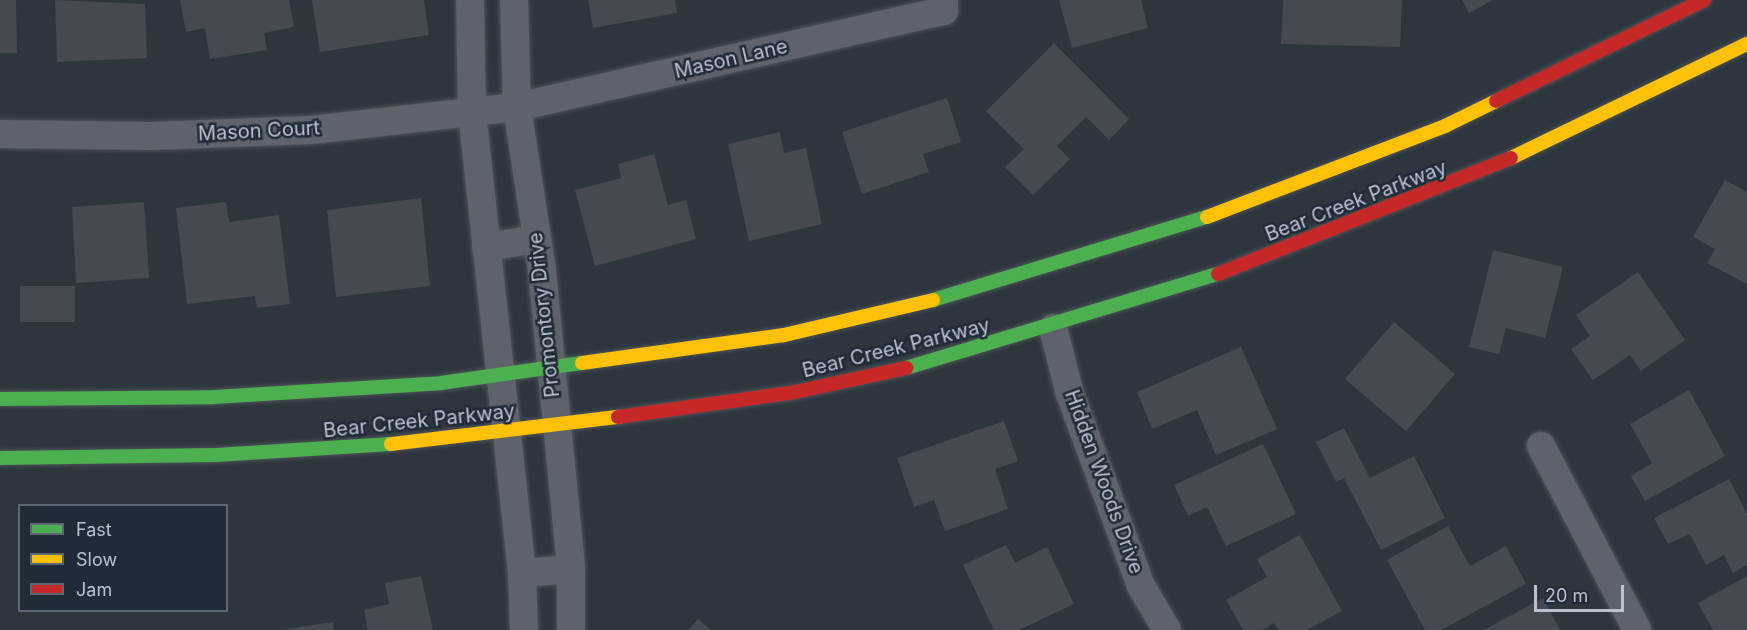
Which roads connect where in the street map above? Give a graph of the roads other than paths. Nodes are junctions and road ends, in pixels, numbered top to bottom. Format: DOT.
graph roads {
  1 [pos="470,0"];
  2 [pos="514,0"];
  3 [pos="1704,0"];
  4 [pos="944,6"];
  5 [pos="1747,44"];
  6 [pos="517,107"];
  7 [pos="472,112"];
  8 [pos="0,134"];
  9 [pos="537,239"];
  10 [pos="486,247"];
  11 [pos="1053,328"];
  12 [pos="549,369"];
  13 [pos="499,376"];
  14 [pos="0,399"];
  15 [pos="555,426"];
  16 [pos="505,433"];
  17 [pos="1542,446"];
  18 [pos="0,458"];
  19 [pos="571,569"];
  20 [pos="522,573"];
  21 [pos="524,630"];
  22 [pos="571,630"];
  23 [pos="1167,630"];
  24 [pos="1637,630"];
  1 -- 7 [label="street"];
  2 -- 6 [label="street, Promontory Drive"];
  3 -- 12 [label="main road, Bear Creek Parkway"];
  4 -- 6 [label="street, Mason Lane"];
  5 -- 11 [label="main road, Bear Creek Parkway"];
  6 -- 7 [label="street, Mason Court"];
  6 -- 9 [label="street, Promontory Drive"];
  7 -- 8 [label="street, Mason Court"];
  7 -- 10 [label="street"];
  9 -- 10 [label="street"];
  9 -- 12 [label="street, Promontory Drive"];
  10 -- 13 [label="street"];
  11 -- 15 [label="main road, Bear Creek Parkway"];
  11 -- 23 [label="street, Hidden Woods Drive"];
  12 -- 13 [label="main road, Bear Creek Parkway"];
  12 -- 15 [label="street, Promontory Drive"];
  13 -- 14 [label="main road, Bear Creek Parkway"];
  13 -- 16 [label="street"];
  15 -- 16 [label="main road, Bear Creek Parkway"];
  15 -- 19 [label="street, Promontory Drive"];
  16 -- 18 [label="main road, Bear Creek Parkway"];
  16 -- 20 [label="street"];
  17 -- 24 [label="street"];
  19 -- 20 [label="street"];
  19 -- 22 [label="street, Promontory Drive"];
  20 -- 21 [label="street"];
}
